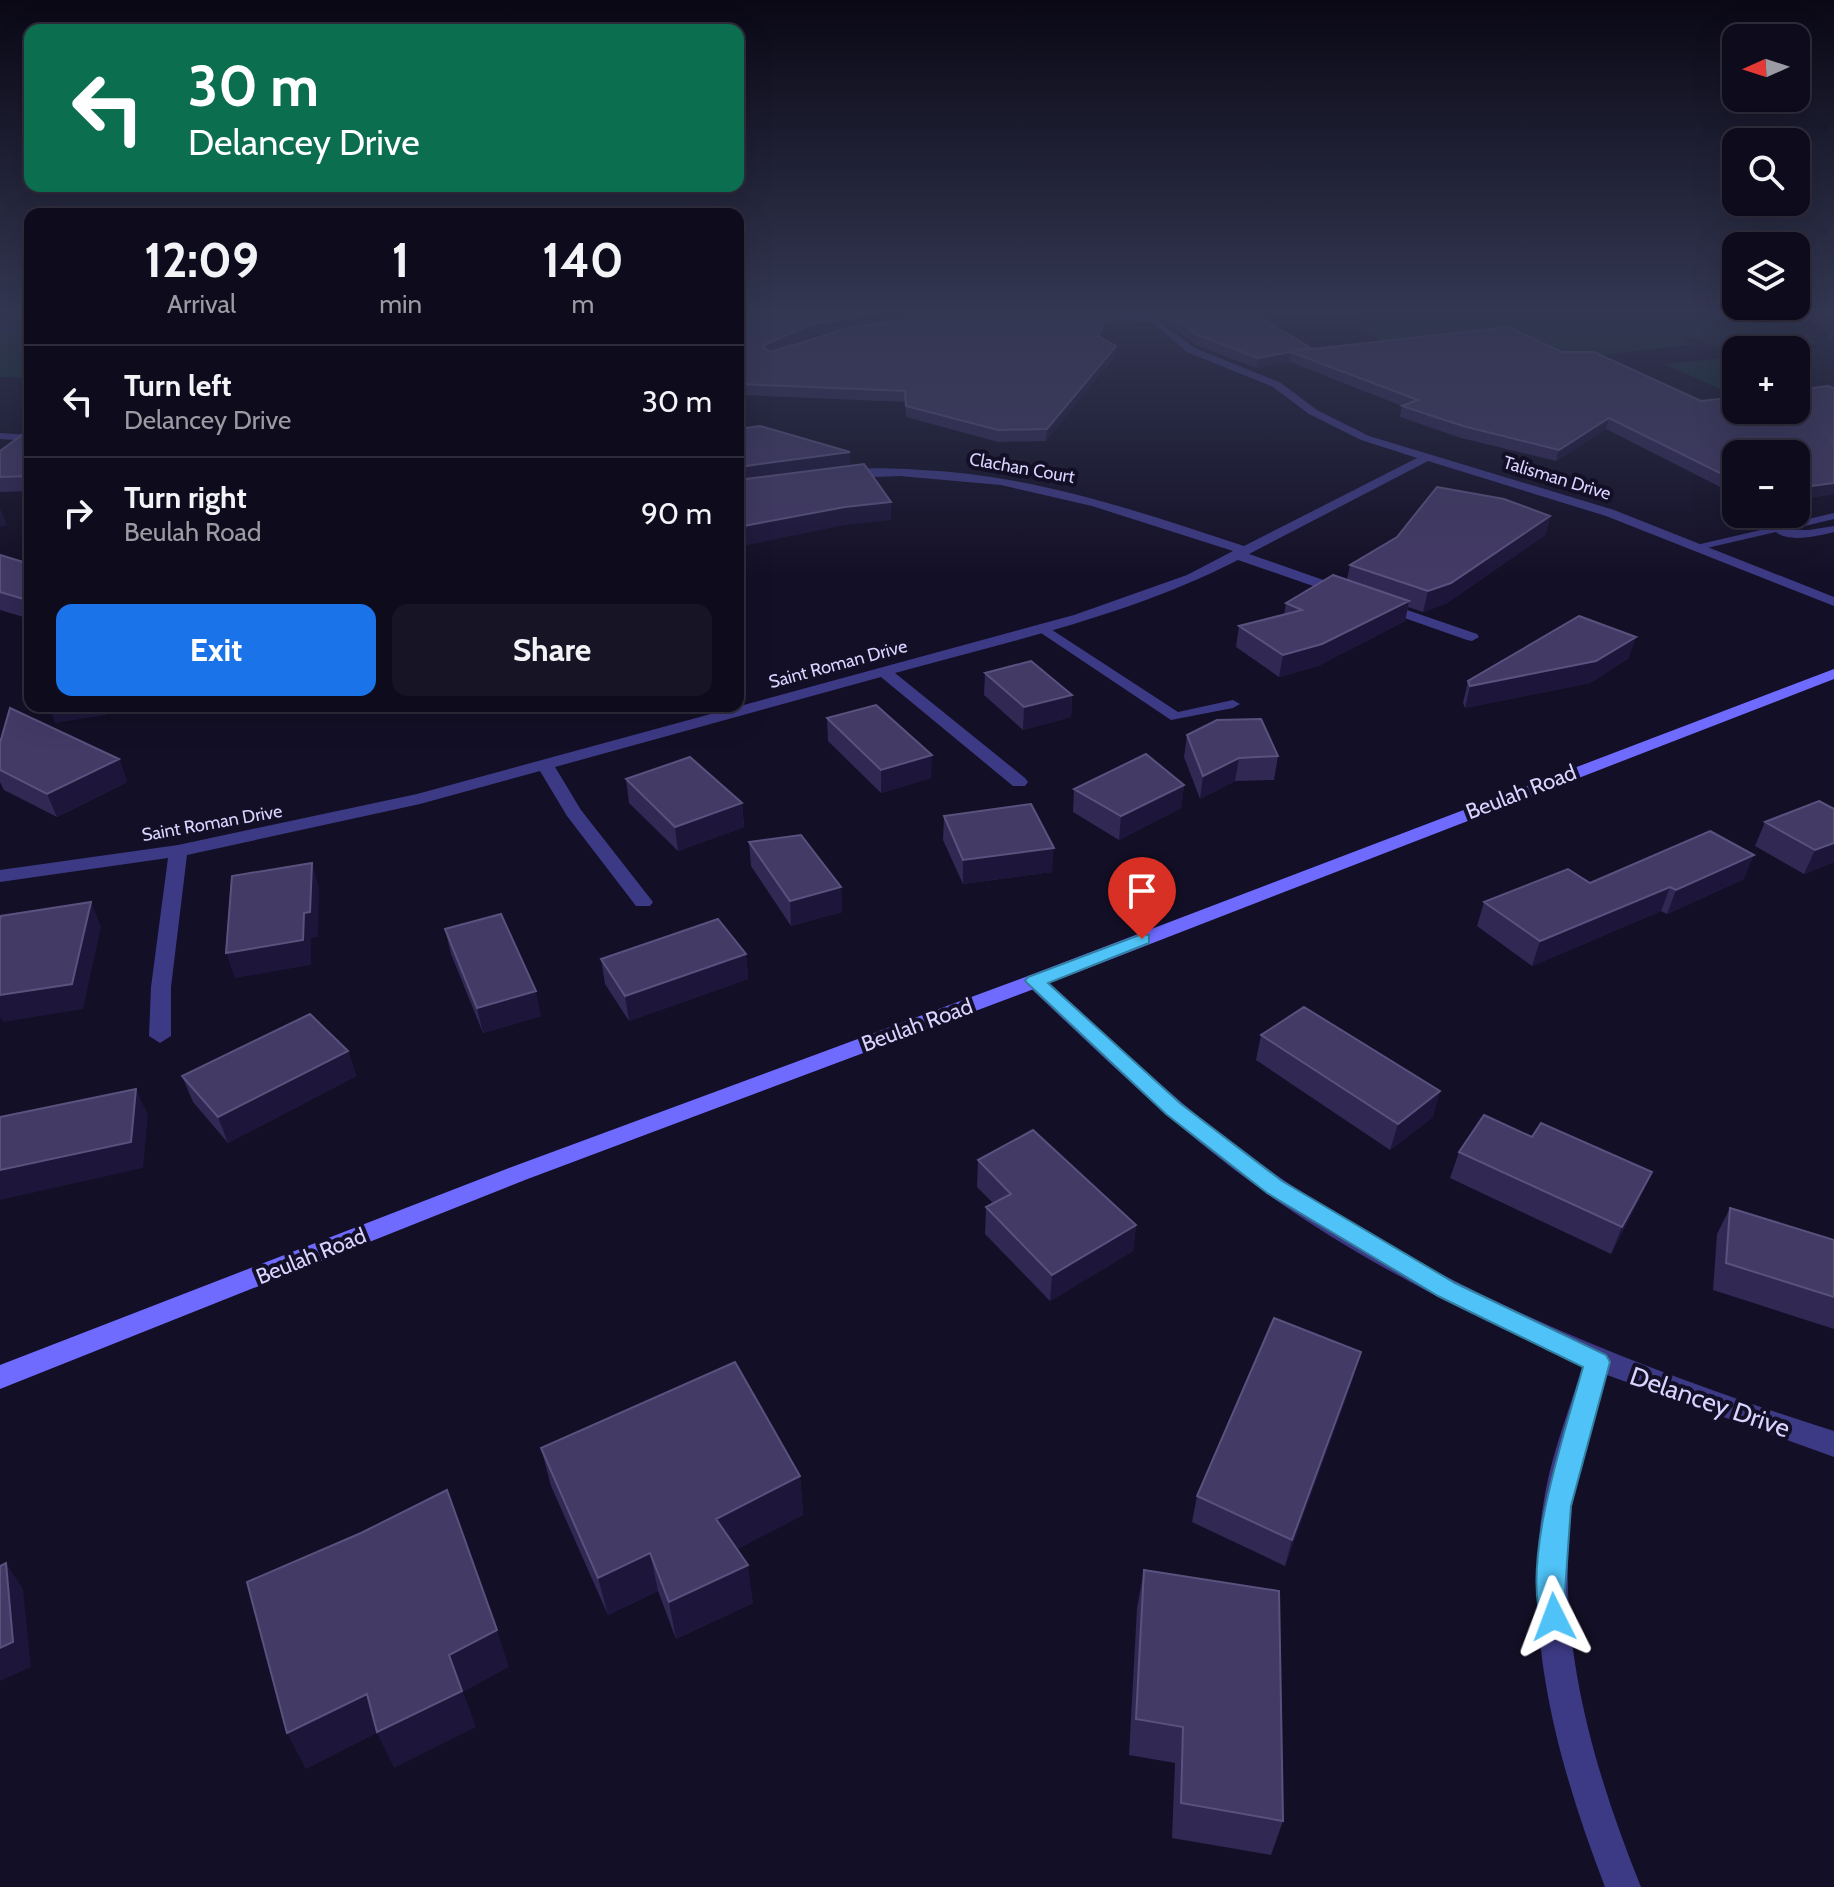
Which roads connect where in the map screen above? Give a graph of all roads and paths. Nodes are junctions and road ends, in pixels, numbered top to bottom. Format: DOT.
graph roads {
  1 [pos="1300,401"];
  2 [pos="0,436"];
  3 [pos="24,438"];
  4 [pos="1425,458"];
  5 [pos="834,476"];
  6 [pos="1834,516"];
  7 [pos="1834,529"];
  8 [pos="1769,533"];
  9 [pos="1698,546"];
  10 [pos="1241,553"];
  11 [pos="1834,602"];
  12 [pos="1043,628"];
  13 [pos="1472,637"];
  14 [pos="885,673"];
  15 [pos="1834,674"];
  16 [pos="1233,704"];
  17 [pos="744,711"];
  18 [pos="741,712"];
  19 [pos="545,765"];
  20 [pos="1019,782"];
  21 [pos="178,851"];
  22 [pos="0,876"];
  23 [pos="643,902"];
  24 [pos="1035,981"];
  25 [pos="160,1036"];
  26 [pos="1597,1362"];
  27 [pos="0,1377"];
  28 [pos="1834,1444"];
  29 [pos="1623,1887"];
  1 -- 4 [label="street, Talisman Drive"];
  2 -- 3 [label="street"];
  4 -- 9 [label="street, Talisman Drive"];
  4 -- 10 [label="street, Saint Roman Drive"];
  5 -- 10 [label="street, Clachan Court"];
  6 -- 8 [label="lane"];
  7 -- 8 [label="lane"];
  8 -- 9 [label="lane"];
  9 -- 11 [label="street, Talisman Drive"];
  10 -- 12 [label="street, Saint Roman Drive"];
  10 -- 13 [label="street, Clachan Court"];
  12 -- 14 [label="street, Saint Roman Drive"];
  12 -- 16 [label="lane"];
  14 -- 17 [label="street, Saint Roman Drive"];
  14 -- 20 [label="street"];
  15 -- 24 [label="main road, Beulah Road"];
  18 -- 19 [label="street, Saint Roman Drive"];
  19 -- 21 [label="street, Saint Roman Drive"];
  19 -- 23 [label="street"];
  21 -- 22 [label="street, Saint Roman Drive"];
  21 -- 25 [label="street"];
  24 -- 26 [label="street, Delancey Drive"];
  24 -- 27 [label="main road, Beulah Road"];
  26 -- 28 [label="street, Delancey Drive"];
  26 -- 29 [label="street"];
}
